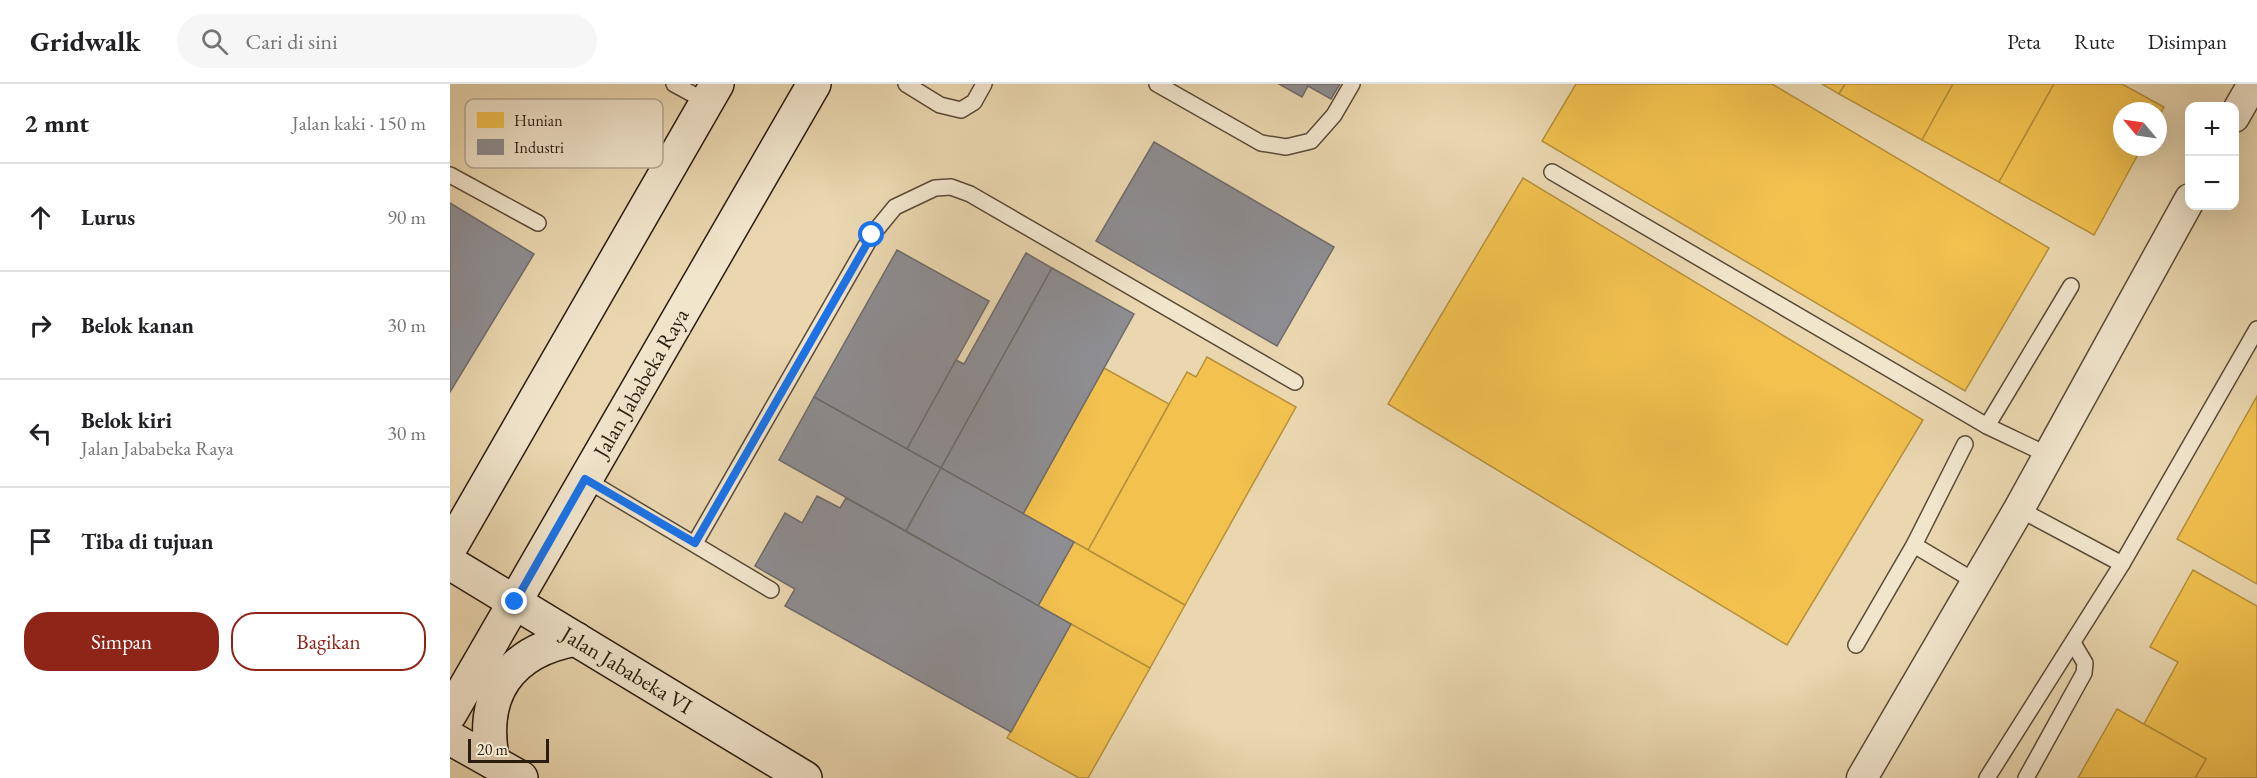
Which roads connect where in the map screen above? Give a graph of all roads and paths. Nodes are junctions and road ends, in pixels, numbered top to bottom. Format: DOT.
graph roads {
  1 [pos="674,84"];
  2 [pos="814,84"];
  3 [pos="906,84"];
  4 [pos="984,84"];
  5 [pos="1156,84"];
  6 [pos="1352,84"];
  7 [pos="2253,84"];
  8 [pos="712,93"];
  9 [pos="2239,110"];
  10 [pos="1552,172"];
  11 [pos="450,175"];
  12 [pos="2185,208"];
  13 [pos="538,223"];
  14 [pos="2071,286"];
  15 [pos="2257,329"];
  16 [pos="1295,382"];
  17 [pos="1987,426"];
  18 [pos="1965,444"];
  19 [pos="2048,455"];
  20 [pos="585,479"];
  21 [pos="2019,509"];
  22 [pos="695,543"];
  23 [pos="1914,545"];
  24 [pos="450,548"];
  25 [pos="450,563"];
  26 [pos="2122,564"];
  27 [pos="1976,582"];
  28 [pos="771,590"];
  29 [pos="515,602"];
  30 [pos="576,639"];
  31 [pos="2073,644"];
  32 [pos="1856,645"];
  33 [pos="450,714"];
  34 [pos="450,738"];
  35 [pos="493,762"];
  36 [pos="521,778"];
  37 [pos="805,778"];
  38 [pos="1862,778"];
  39 [pos="1989,778"];
  40 [pos="2026,778"];
  1 -- 8 [label="lane"];
  2 -- 20 [label="main road, Jalan Jababeka Raya"];
  3 -- 4 [label="lane"];
  5 -- 6 [label="lane"];
  7 -- 9 [label="street"];
  8 -- 24 [label="main road"];
  10 -- 17 [label="lane"];
  11 -- 13 [label="lane"];
  12 -- 19 [label="street"];
  14 -- 17 [label="lane"];
  15 -- 26 [label="lane"];
  16 -- 22 [label="lane"];
  17 -- 19 [label="lane"];
  18 -- 23 [label="lane"];
  19 -- 21 [label="street"];
  20 -- 22 [label="lane"];
  20 -- 29 [label="main road, Jalan Jababeka Raya"];
  21 -- 26 [label="lane"];
  21 -- 27 [label="street"];
  22 -- 28 [label="lane"];
  23 -- 27 [label="lane"];
  23 -- 32 [label="lane"];
  25 -- 29 [label="main road, Jalan Jababeka VI"];
  26 -- 31 [label="lane"];
  27 -- 38 [label="street"];
  29 -- 30 [label="main road, Jalan Jababeka VI"];
  29 -- 33 [label="main road, Jalan Jababeka Raya"];
  30 -- 35 [label="main road"];
  30 -- 37 [label="main road, Jalan Jababeka VI"];
  31 -- 39 [label="lane"];
  31 -- 40 [label="lane"];
  34 -- 35 [label="main road"];
  35 -- 36 [label="main road"];
}
